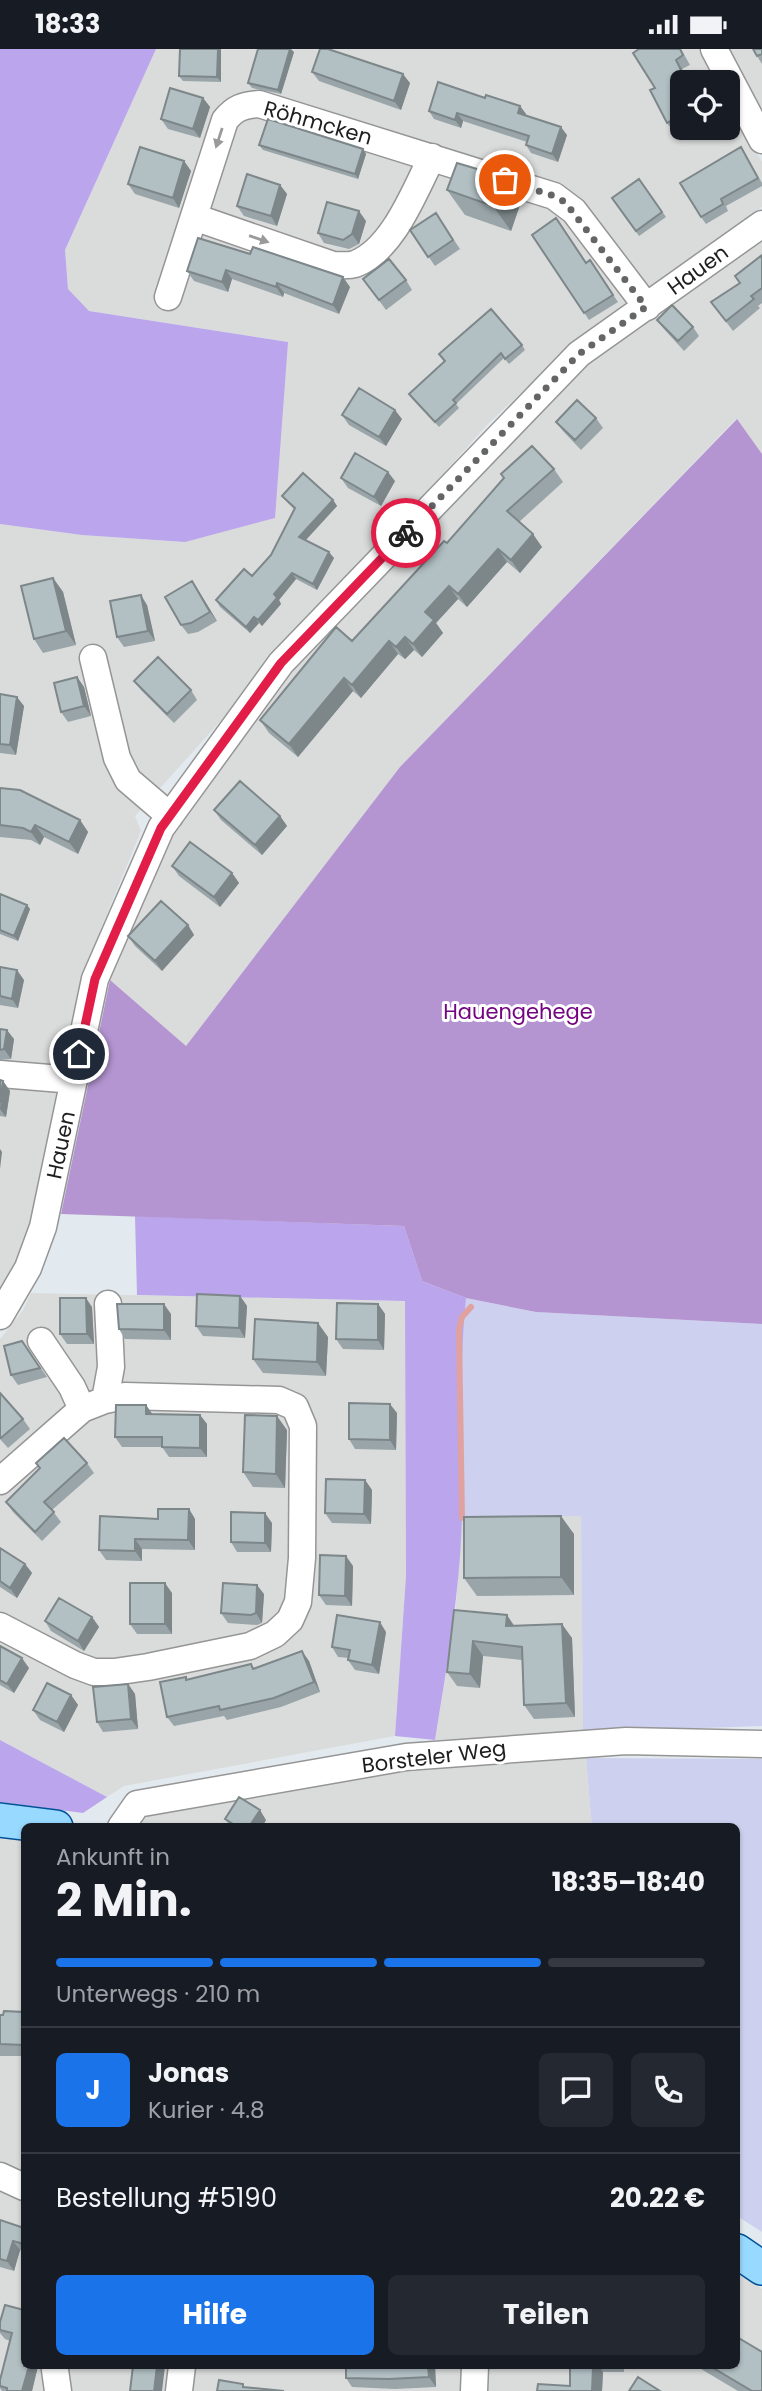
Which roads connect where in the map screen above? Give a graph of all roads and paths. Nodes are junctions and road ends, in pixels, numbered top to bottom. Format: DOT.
graph roads {
  1 [pos="714,49"];
  2 [pos="762,140"];
  3 [pos="432,157"];
  4 [pos="194,217"];
  5 [pos="762,224"];
  6 [pos="168,296"];
  7 [pos="646,307"];
  8 [pos="93,658"];
  9 [pos="170,816"];
  10 [pos="0,1074"];
  11 [pos="74,1080"];
  12 [pos="108,1304"];
  13 [pos="0,1316"];
  14 [pos="41,1341"];
  15 [pos="94,1404"];
  16 [pos="0,1481"];
  17 [pos="0,1626"];
  18 [pos="762,1744"];
  19 [pos="0,1820"];
  20 [pos="24,1823"];
  21 [pos="124,1823"];
  22 [pos="0,2176"];
  23 [pos="21,2186"];
  24 [pos="740,2253"];
  25 [pos="762,2268"];
  26 [pos="182,2369"];
  27 [pos="475,2369"];
  28 [pos="179,2391"];
  29 [pos="474,2391"];
  1 -- 2 [label="street"];
  4 -- 3 [label="street, one-way"];
  3 -- 4 [label="street, Röhmcken, one-way"];
  3 -- 7 [label="street, Röhmcken"];
  4 -- 6 [label="street, Röhmcken"];
  5 -- 7 [label="street, Hauen"];
  7 -- 9 [label="street, Hauen"];
  8 -- 9 [label="street"];
  9 -- 11 [label="street, Hauen"];
  10 -- 11 [label="street"];
  11 -- 13 [label="street, Hauen"];
  12 -- 15 [label="street"];
  14 -- 15 [label="street"];
  15 -- 16 [label="street"];
  15 -- 17 [label="street"];
  18 -- 21 [label="street, Borsteler Weg"];
  19 -- 20 [label="main road"];
  22 -- 23 [label="street"];
  24 -- 25 [label="main road"];
  26 -- 28 [label="street"];
  27 -- 29 [label="street"];
}
